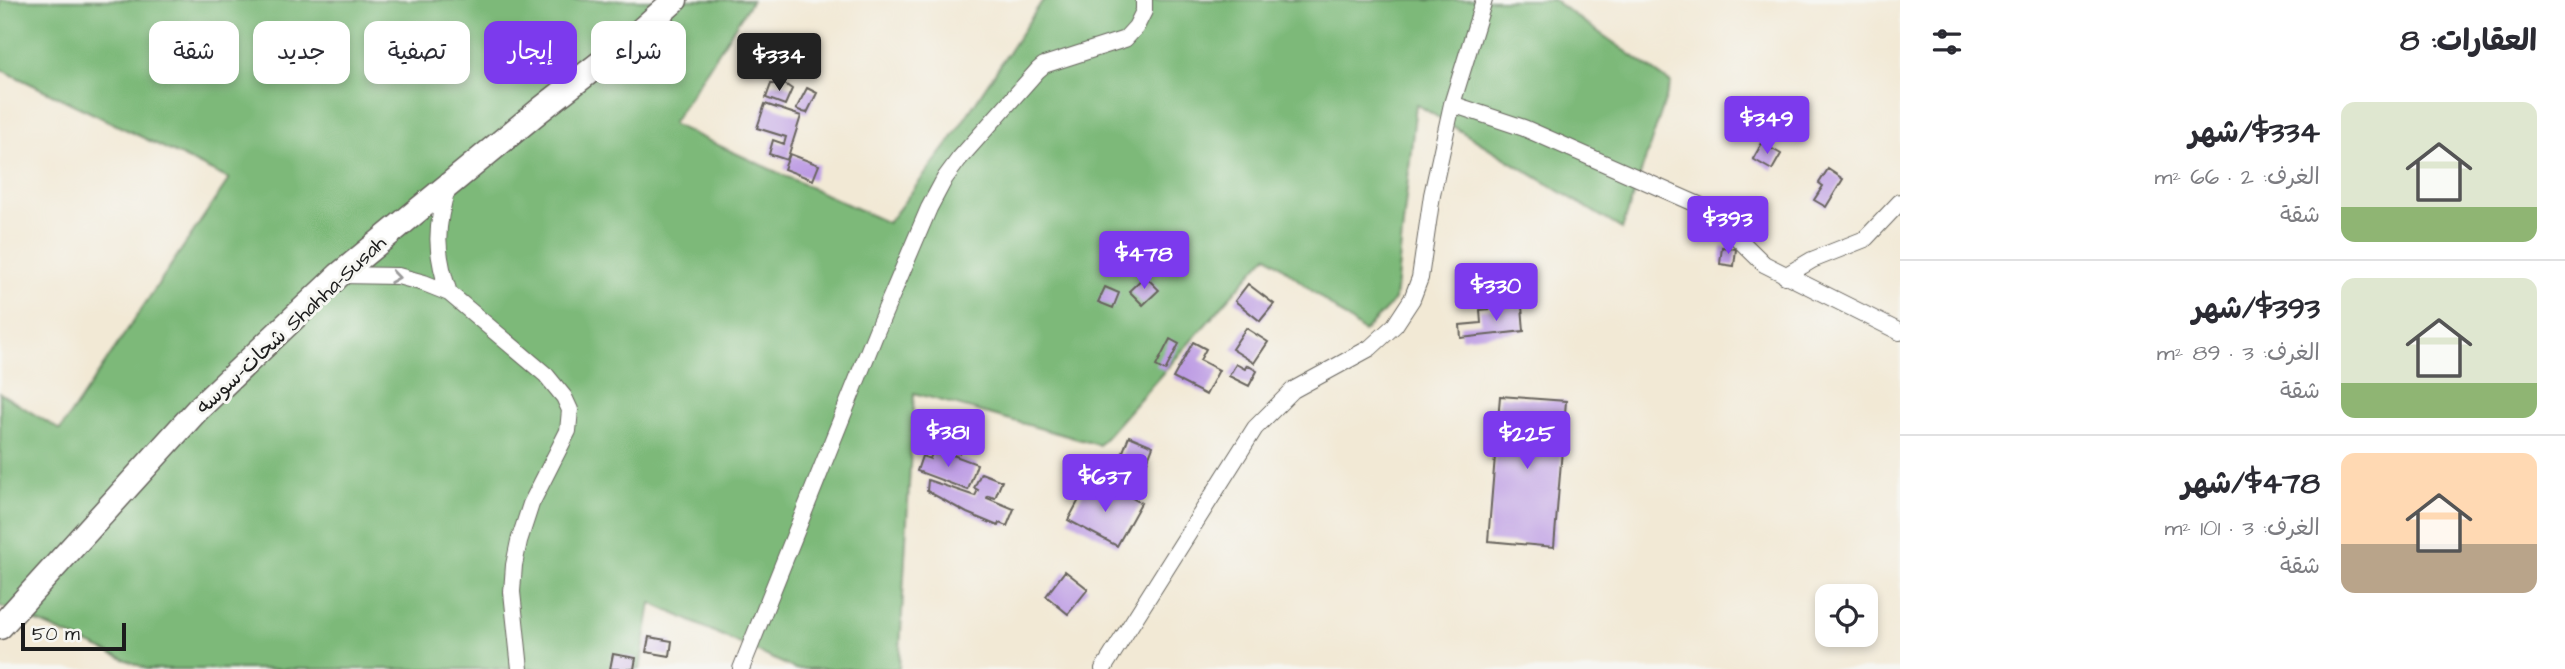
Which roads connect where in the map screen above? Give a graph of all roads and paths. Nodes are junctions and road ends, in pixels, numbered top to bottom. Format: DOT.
graph roads {
  1 [pos="676,0"];
  2 [pos="1144,0"];
  3 [pos="1484,0"];
  4 [pos="1452,104"];
  5 [pos="448,186"];
  6 [pos="1900,202"];
  7 [pos="339,275"];
  8 [pos="1785,276"];
  9 [pos="449,293"];
  10 [pos="1900,332"];
  11 [pos="0,627"];
  12 [pos="520,669"];
  13 [pos="741,669"];
  14 [pos="1103,669"];
  1 -- 5 [label="main road, شحات-سوسه Shahha-Susah"];
  2 -- 13 [label="street"];
  3 -- 4 [label="street"];
  4 -- 8 [label="street"];
  4 -- 14 [label="street"];
  5 -- 7 [label="main road, شحات-سوسه Shahha-Susah"];
  5 -- 9 [label="street"];
  6 -- 8 [label="street"];
  7 -- 9 [label="street, one-way"];
  7 -- 11 [label="main road, شحات-سوسه Shahha-Susah"];
  8 -- 10 [label="street"];
  9 -- 12 [label="street"];
}
